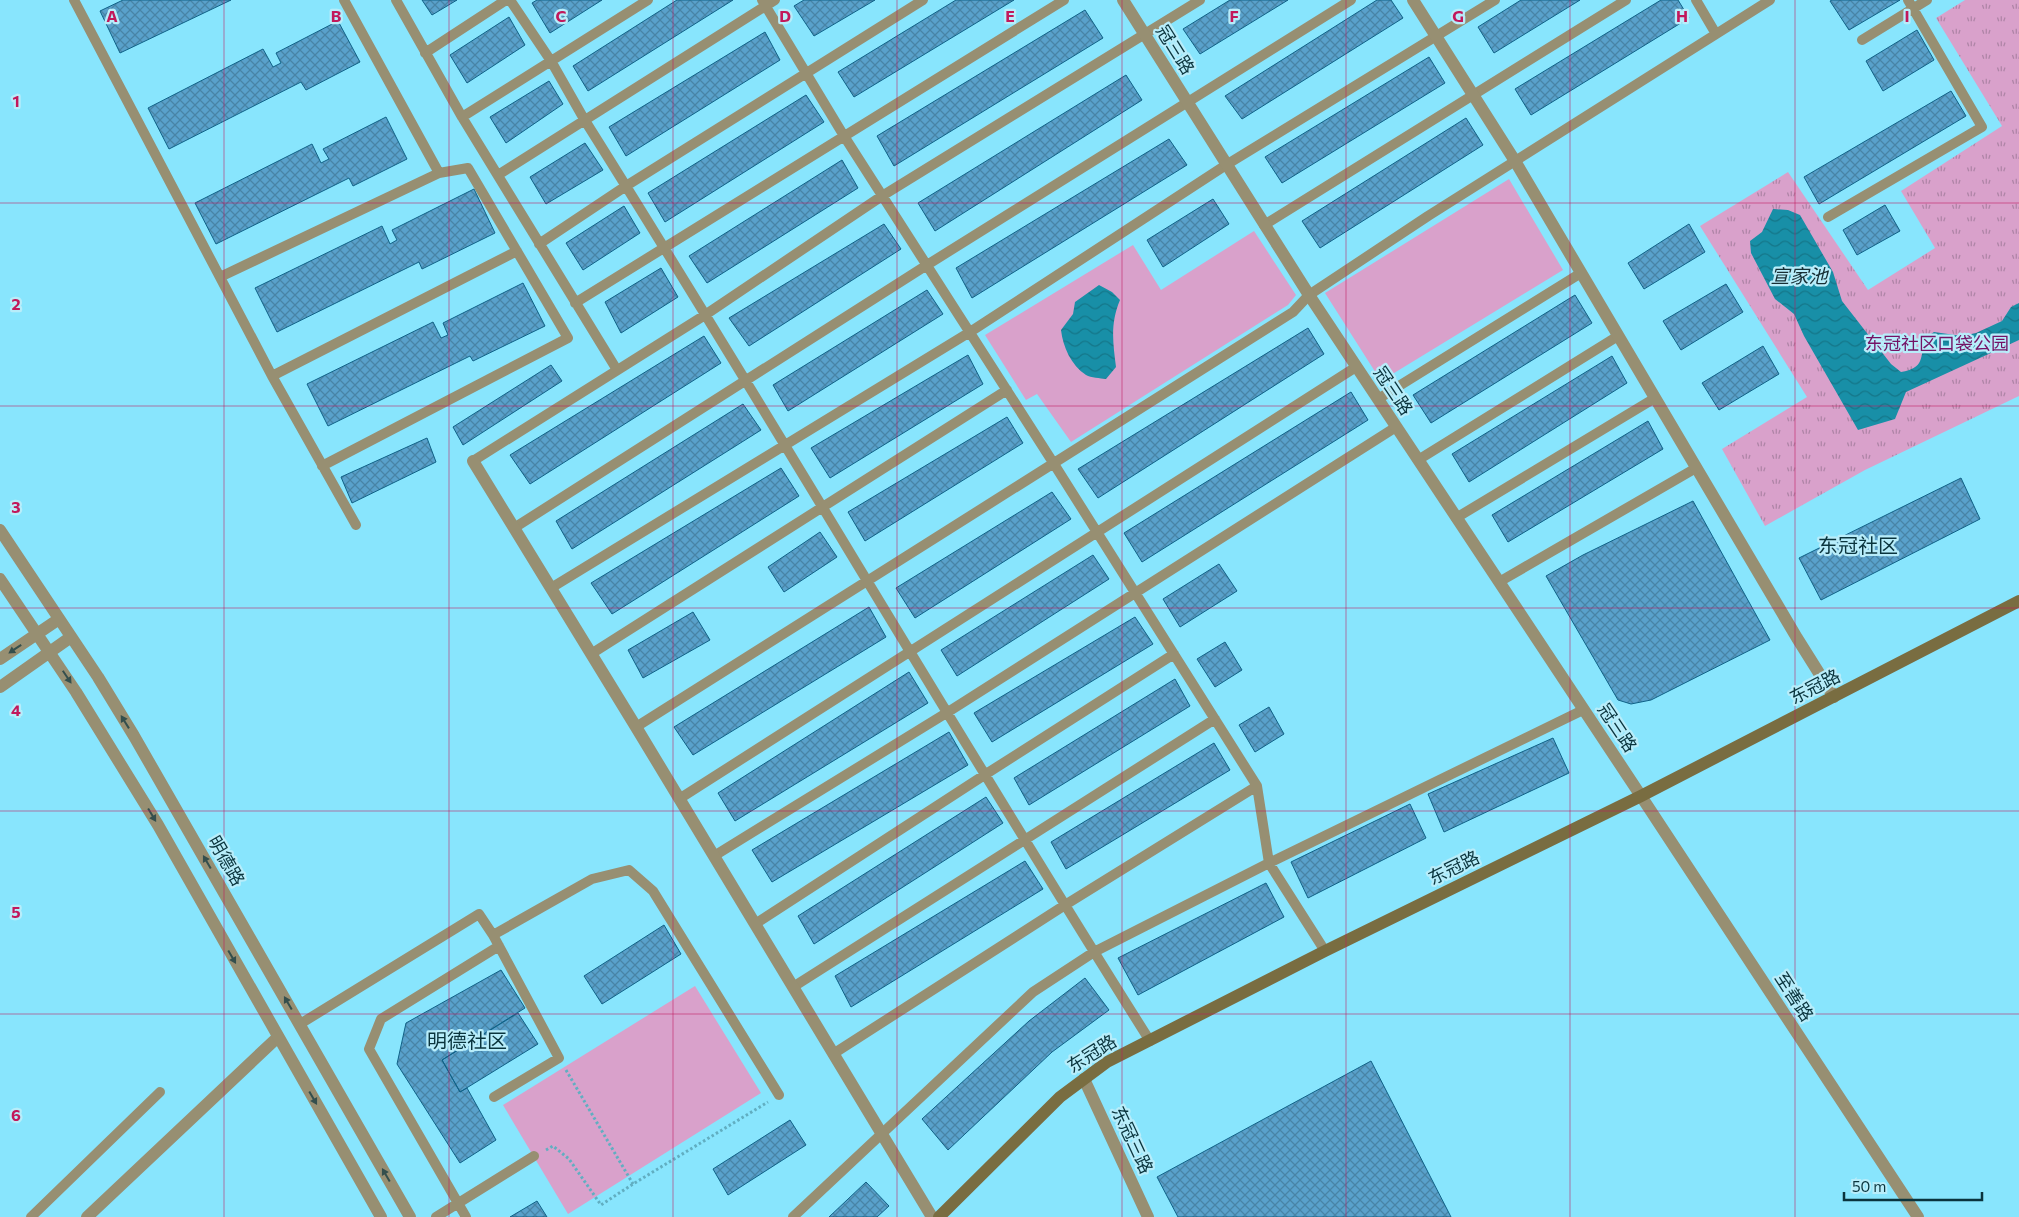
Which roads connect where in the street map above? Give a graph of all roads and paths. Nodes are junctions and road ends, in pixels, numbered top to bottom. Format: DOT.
graph roads {
  1 [pos="74,0"];
  2 [pos="344,0"];
  3 [pos="396,0"];
  4 [pos="506,0"];
  5 [pos="510,0"];
  6 [pos="648,0"];
  7 [pos="923,0"];
  8 [pos="1064,0"];
  9 [pos="1122,0"];
  10 [pos="1200,0"];
  11 [pos="1351,0"];
  12 [pos="1413,0"];
  13 [pos="1495,0"];
  14 [pos="1626,0"];
  15 [pos="1696,0"];
  16 [pos="1770,0"];
  17 [pos="1927,0"];
  18 [pos="768,2"];
  19 [pos="1911,4"];
  20 [pos="1716,34"];
  21 [pos="1145,35"];
  22 [pos="1436,37"];
  23 [pos="1862,40"];
  24 [pos="426,53"];
  25 [pos="551,61"];
  26 [pos="806,73"];
  27 [pos="1473,95"];
  28 [pos="1187,102"];
  29 [pos="462,117"];
  30 [pos="584,119"];
  31 [pos="844,136"];
  32 [pos="1515,162"];
  33 [pos="1226,165"];
  34 [pos="439,173"];
  35 [pos="498,175"];
  36 [pos="626,186"];
  37 [pos="882,196"];
  38 [pos="1828,217"];
  39 [pos="1264,224"];
  40 [pos="539,244"];
  41 [pos="664,248"];
  42 [pos="517,251"];
  43 [pos="927,265"];
  44 [pos="1581,273"];
  45 [pos="220,277"];
  46 [pos="1309,295"];
  47 [pos="575,303"];
  48 [pos="705,315"];
  49 [pos="970,332"];
  50 [pos="1618,336"];
  51 [pos="1356,367"];
  52 [pos="617,370"];
  53 [pos="272,376"];
  54 [pos="745,380"];
  55 [pos="1006,390"];
  56 [pos="1655,398"];
  57 [pos="1378,399"];
  58 [pos="1396,427"];
  59 [pos="784,444"];
  60 [pos="1418,460"];
  61 [pos="473,462"];
  62 [pos="1054,464"];
  63 [pos="322,466"];
  64 [pos="1696,468"];
  65 [pos="823,506"];
  66 [pos="1456,518"];
  67 [pos="356,525"];
  68 [pos="514,528"];
  69 [pos="0,530"];
  70 [pos="1098,533"];
  71 [pos="0,579"];
  72 [pos="868,581"];
  73 [pos="1499,582"];
  74 [pos="551,588"];
  75 [pos="1136,593"];
  76 [pos="2019,601"];
  77 [pos="59,619"];
  78 [pos="37,634"];
  79 [pos="71,637"];
  80 [pos="50,652"];
  81 [pos="911,652"];
  82 [pos="591,654"];
  83 [pos="1174,654"];
  84 [pos="0,659"];
  85 [pos="0,687"];
  86 [pos="1834,697"];
  87 [pos="1583,710"];
  88 [pos="948,712"];
  89 [pos="1216,719"];
  90 [pos="636,727"];
  91 [pos="986,774"];
  92 [pos="1257,786"];
  93 [pos="1642,796"];
  94 [pos="680,799"];
  95 [pos="1025,839"];
  96 [pos="714,856"];
  97 [pos="1269,863"];
  98 [pos="1065,905"];
  99 [pos="755,924"];
  100 [pos="493,935"];
  101 [pos="499,946"];
  102 [pos="1325,951"];
  103 [pos="1094,952"];
  104 [pos="792,987"];
  105 [pos="300,1024"];
  106 [pos="278,1037"];
  107 [pos="1150,1041"];
  108 [pos="833,1054"];
  109 [pos="559,1058"];
  110 [pos="1084,1078"];
  111 [pos="160,1092"];
  112 [pos="779,1095"];
  113 [pos="494,1097"];
  114 [pos="880,1134"];
  115 [pos="534,1156"];
  116 [pos="633,1184"];
  117 [pos="458,1203"];
  118 [pos="31,1217"];
  119 [pos="87,1217"];
  120 [pos="381,1217"];
  121 [pos="410,1217"];
  122 [pos="436,1217"];
  123 [pos="466,1217"];
  124 [pos="793,1217"];
  125 [pos="932,1217"];
  126 [pos="939,1217"];
  127 [pos="1148,1217"];
  128 [pos="1918,1217"];
  1 -- 45 [label="lane"];
  2 -- 34 [label="lane"];
  3 -- 24 [label="lane"];
  4 -- 24 [label="lane"];
  5 -- 25 [label="lane"];
  6 -- 25 [label="lane"];
  7 -- 26 [label="lane"];
  8 -- 31 [label="lane"];
  9 -- 21 [label="street, 冠三路"];
  10 -- 21 [label="lane"];
  11 -- 28 [label="lane"];
  12 -- 22 [label="street"];
  13 -- 22 [label="lane"];
  14 -- 27 [label="lane"];
  15 -- 20 [label="lane"];
  16 -- 20 [label="lane"];
  17 -- 19 [label="lane"];
  18 -- 26 [label="lane"];
  18 -- 30 [label="lane"];
  19 -- 23 [label="lane"];
  19 -- 38 [label="lane"];
  20 -- 32 [label="lane"];
  21 -- 28 [label="street, 冠三路"];
  21 -- 37 [label="lane"];
  22 -- 27 [label="street"];
  22 -- 33 [label="lane"];
  24 -- 29 [label="lane"];
  25 -- 29 [label="lane"];
  25 -- 30 [label="lane"];
  26 -- 31 [label="lane"];
  26 -- 36 [label="lane"];
  27 -- 32 [label="street"];
  27 -- 39 [label="lane"];
  28 -- 33 [label="street, 冠三路"];
  28 -- 43 [label="lane"];
  29 -- 35 [label="lane"];
  30 -- 35 [label="lane"];
  30 -- 36 [label="lane"];
  31 -- 37 [label="lane"];
  31 -- 41 [label="lane"];
  32 -- 44 [label="street"];
  32 -- 46 [label="lane"];
  33 -- 39 [label="street, 冠三路"];
  33 -- 49 [label="lane"];
  34 -- 42 [label="lane"];
  34 -- 45 [label="lane"];
  35 -- 40 [label="lane"];
  36 -- 40 [label="lane"];
  36 -- 41 [label="lane"];
  37 -- 43 [label="lane"];
  37 -- 48 [label="lane"];
  39 -- 46 [label="street, 冠三路"];
  40 -- 47 [label="lane"];
  41 -- 47 [label="lane"];
  41 -- 48 [label="lane"];
  42 -- 53 [label="lane"];
  42 -- 63 [label="lane"];
  43 -- 49 [label="lane"];
  43 -- 54 [label="lane"];
  44 -- 50 [label="street"];
  44 -- 57 [label="lane"];
  45 -- 53 [label="lane"];
  46 -- 51 [label="street, 冠三路"];
  46 -- 62 [label="lane"];
  47 -- 52 [label="lane"];
  48 -- 52 [label="lane"];
  48 -- 54 [label="lane"];
  49 -- 55 [label="lane"];
  49 -- 59 [label="lane"];
  50 -- 56 [label="street"];
  50 -- 60 [label="lane"];
  51 -- 57 [label="street, 冠三路"];
  51 -- 70 [label="lane"];
  52 -- 61 [label="lane"];
  53 -- 63 [label="lane"];
  54 -- 59 [label="lane"];
  54 -- 68 [label="lane"];
  55 -- 62 [label="lane"];
  55 -- 65 [label="lane"];
  56 -- 64 [label="street"];
  56 -- 66 [label="lane"];
  57 -- 58 [label="street, 冠三路"];
  58 -- 60 [label="street, 冠三路"];
  58 -- 75 [label="lane"];
  59 -- 65 [label="lane"];
  59 -- 74 [label="lane"];
  60 -- 66 [label="street, 冠三路"];
  61 -- 68 [label="street"];
  62 -- 70 [label="lane"];
  62 -- 72 [label="lane"];
  63 -- 67 [label="lane"];
  64 -- 73 [label="lane"];
  64 -- 86 [label="street"];
  65 -- 72 [label="lane"];
  65 -- 82 [label="lane"];
  66 -- 73 [label="street, 冠三路"];
  68 -- 74 [label="street"];
  69 -- 77 [label="street, 明德路"];
  70 -- 75 [label="lane"];
  70 -- 81 [label="lane"];
  71 -- 78 [label="street"];
  72 -- 81 [label="lane"];
  72 -- 90 [label="lane"];
  73 -- 87 [label="street, 冠三路"];
  74 -- 82 [label="street"];
  75 -- 83 [label="lane"];
  75 -- 88 [label="lane"];
  76 -- 86 [label="main road, 东冠路"];
  77 -- 78 [label="street"];
  77 -- 79 [label="street, 明德路"];
  78 -- 80 [label="street"];
  78 -- 84 [label="street, one-way"];
  79 -- 80 [label="street"];
  105 -- 79 [label="street, 明德路, one-way"];
  80 -- 85 [label="street"];
  80 -- 106 [label="street, one-way"];
  81 -- 88 [label="lane"];
  81 -- 94 [label="lane"];
  82 -- 90 [label="street"];
  83 -- 89 [label="lane"];
  83 -- 91 [label="lane"];
  86 -- 93 [label="main road, 东冠路"];
  87 -- 93 [label="street, 冠三路"];
  87 -- 97 [label="lane"];
  88 -- 91 [label="lane"];
  88 -- 96 [label="lane"];
  89 -- 92 [label="lane"];
  89 -- 95 [label="lane"];
  90 -- 94 [label="street"];
  91 -- 95 [label="lane"];
  91 -- 99 [label="lane"];
  92 -- 97 [label="lane"];
  92 -- 98 [label="lane"];
  93 -- 102 [label="main road, 东冠路"];
  93 -- 128 [label="street, 至善路"];
  94 -- 96 [label="street"];
  95 -- 98 [label="lane"];
  95 -- 104 [label="lane"];
  96 -- 99 [label="street"];
  97 -- 102 [label="lane"];
  97 -- 103 [label="lane"];
  98 -- 103 [label="lane"];
  98 -- 108 [label="lane"];
  99 -- 104 [label="street"];
  100 -- 101 [label="lane"];
  100 -- 105 [label="lane"];
  100 -- 112 [label="lane"];
  101 -- 109 [label="lane"];
  101 -- 117 [label="lane"];
  102 -- 107 [label="main road, 东冠路"];
  103 -- 107 [label="lane"];
  103 -- 114 [label="lane"];
  104 -- 108 [label="street"];
  121 -- 105 [label="street, 明德路, one-way"];
  106 -- 119 [label="street"];
  106 -- 120 [label="street, one-way"];
  107 -- 110 [label="main road, 东冠路"];
  108 -- 114 [label="street"];
  109 -- 113 [label="lane"];
  109 -- 116 [label="path"];
  110 -- 126 [label="main road, 东冠路"];
  110 -- 127 [label="street, 东冠三路"];
  111 -- 118 [label="lane"];
  112 -- 116 [label="path"];
  114 -- 124 [label="lane"];
  114 -- 125 [label="street"];
  115 -- 116 [label="path"];
  115 -- 117 [label="lane"];
  117 -- 122 [label="lane"];
  117 -- 123 [label="lane"];
}
